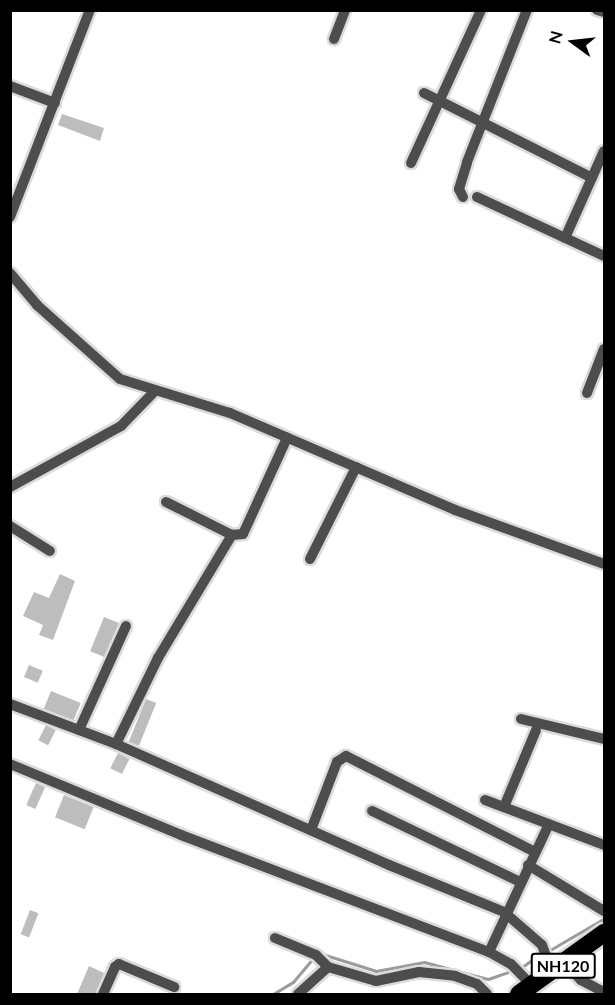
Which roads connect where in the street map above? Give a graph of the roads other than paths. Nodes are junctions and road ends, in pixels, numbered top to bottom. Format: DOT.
graph roads {
  1 [pos="90,10"];
  2 [pos="345,10"];
  3 [pos="481,10"];
  4 [pos="527,10"];
  5 [pos="597,10"];
  6 [pos="604,12"];
  7 [pos="334,39"];
  8 [pos="10,86"];
  9 [pos="424,93"];
  10 [pos="439,100"];
  11 [pos="55,103"];
  12 [pos="485,123"];
  13 [pos="604,151"];
  14 [pos="411,163"];
  15 [pos="592,178"];
  16 [pos="15,189"];
  17 [pos="463,197"];
  18 [pos="477,197"];
  19 [pos="10,217"];
  20 [pos="565,238"];
  21 [pos="604,256"];
  22 [pos="10,273"];
  23 [pos="19,287"];
  24 [pos="10,295"];
  25 [pos="604,349"];
  26 [pos="154,392"];
  27 [pos="587,393"];
  28 [pos="287,438"];
  29 [pos="356,467"];
  30 [pos="10,487"];
  31 [pos="166,502"];
  32 [pos="10,526"];
  33 [pos="232,535"];
  34 [pos="50,551"];
  35 [pos="310,559"];
  36 [pos="604,564"];
  37 [pos="126,626"];
  38 [pos="10,704"];
  39 [pos="521,719"];
  40 [pos="80,730"];
  41 [pos="536,730"];
  42 [pos="604,739"];
  43 [pos="116,744"];
  44 [pos="10,764"];
  45 [pos="485,800"];
  46 [pos="504,807"];
  47 [pos="372,810"];
  48 [pos="549,824"];
  49 [pos="311,830"];
  50 [pos="604,845"];
  51 [pos="535,852"];
  52 [pos="528,865"];
  53 [pos="520,882"];
  54 [pos="604,911"];
  55 [pos="504,912"];
  56 [pos="604,933"];
  57 [pos="275,938"];
  58 [pos="489,952"];
  59 [pos="328,967"];
  60 [pos="559,969"];
  61 [pos="174,987"];
  62 [pos="526,990"];
  63 [pos="604,992"];
  64 [pos="103,994"];
  65 [pos="298,994"];
  66 [pos="487,994"];
  1 -- 11 [label="street"];
  2 -- 7 [label="street"];
  3 -- 10 [label="street"];
  4 -- 12 [label="street"];
  5 -- 6 [label="street"];
  8 -- 11 [label="street"];
  9 -- 10 [label="street"];
  10 -- 12 [label="street"];
  10 -- 14 [label="street"];
  11 -- 16 [label="street"];
  12 -- 15 [label="street"];
  12 -- 17 [label="street"];
  13 -- 15 [label="street"];
  15 -- 20 [label="street"];
  16 -- 19 [label="street"];
  18 -- 20 [label="street"];
  20 -- 21 [label="street"];
  22 -- 23 [label="street"];
  23 -- 24 [label="street"];
  23 -- 26 [label="street"];
  25 -- 27 [label="street"];
  26 -- 28 [label="street"];
  26 -- 30 [label="street"];
  28 -- 29 [label="street"];
  28 -- 33 [label="street"];
  29 -- 35 [label="street"];
  29 -- 36 [label="street"];
  31 -- 33 [label="street"];
  32 -- 34 [label="street"];
  33 -- 43 [label="street"];
  37 -- 40 [label="street"];
  38 -- 40 [label="street"];
  39 -- 42 [label="street"];
  40 -- 43 [label="street"];
  41 -- 46 [label="street"];
  43 -- 49 [label="street"];
  44 -- 58 [label="street"];
  45 -- 46 [label="street"];
  46 -- 48 [label="street"];
  47 -- 53 [label="street"];
  48 -- 50 [label="street"];
  48 -- 51 [label="street"];
  49 -- 51 [label="street"];
  49 -- 55 [label="street"];
  51 -- 52 [label="street"];
  52 -- 53 [label="street"];
  52 -- 54 [label="street"];
  53 -- 55 [label="street"];
  55 -- 58 [label="street"];
  55 -- 60 [label="street"];
  56 -- 60 [label="highway, NH120"];
  57 -- 59 [label="street"];
  58 -- 62 [label="street"];
  59 -- 65 [label="street"];
  59 -- 66 [label="street"];
  60 -- 62 [label="highway, NH120"];
  60 -- 63 [label="street"];
  61 -- 64 [label="street"];
}
